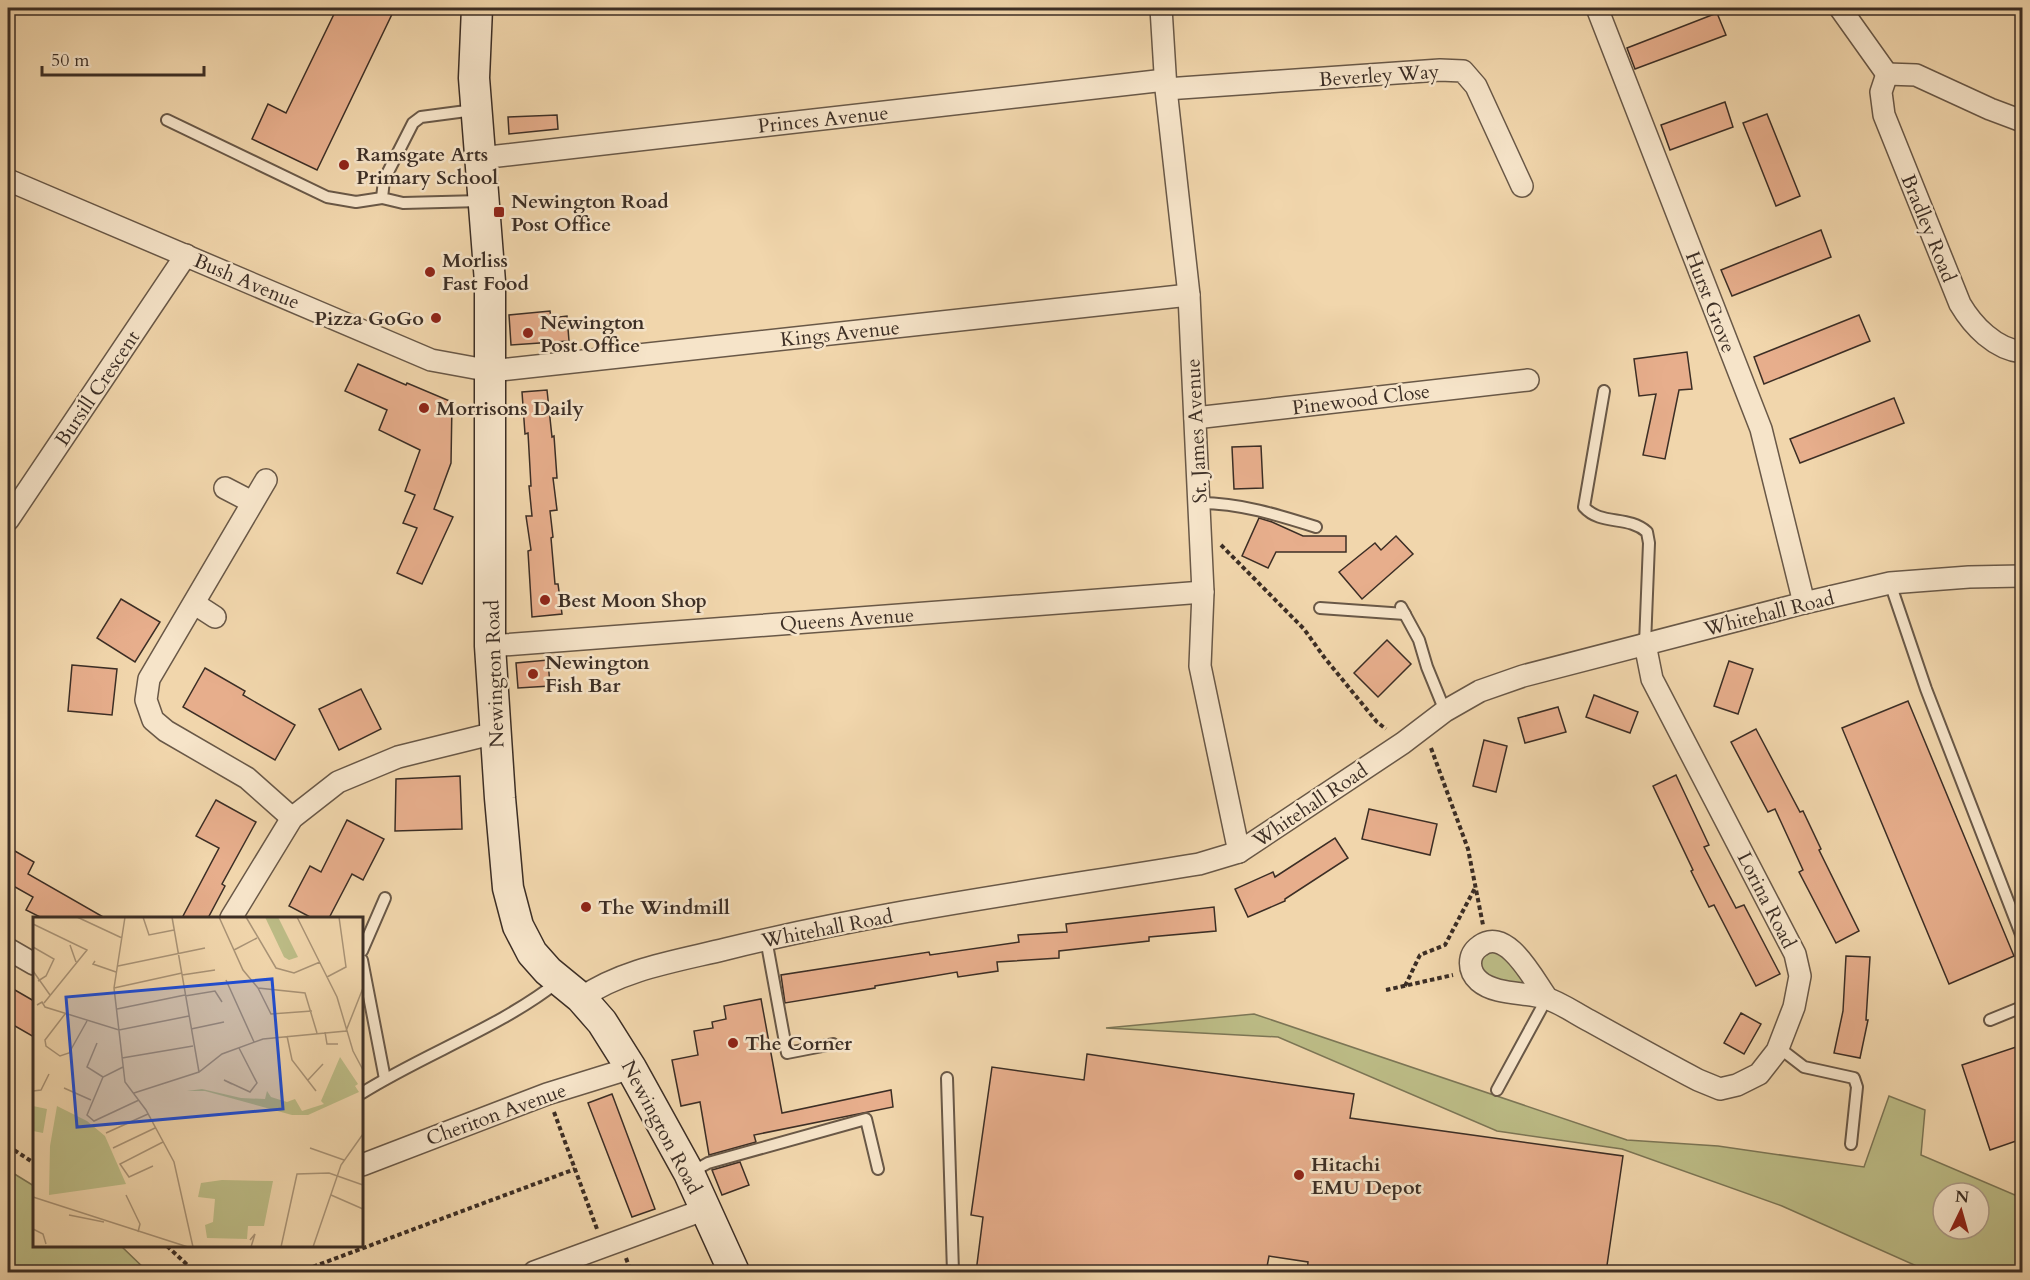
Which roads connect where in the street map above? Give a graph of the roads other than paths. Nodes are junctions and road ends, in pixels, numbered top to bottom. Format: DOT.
graph roads {
  1 [pos="477,8"];
  2 [pos="1161,8"];
  3 [pos="1597,8"];
  4 [pos="1840,8"];
  5 [pos="1887,74"];
  6 [pos="1166,85"];
  7 [pos="476,110"];
  8 [pos="167,120"];
  9 [pos="2022,121"];
  10 [pos="480,158"];
  11 [pos="8,180"];
  12 [pos="1522,186"];
  13 [pos="382,198"];
  14 [pos="484,201"];
  15 [pos="186,255"];
  16 [pos="1189,295"];
  17 [pos="2022,352"];
  18 [pos="491,371"];
  19 [pos="1528,380"];
  20 [pos="1604,391"];
  21 [pos="1195,418"];
  22 [pos="266,480"];
  23 [pos="225,488"];
  24 [pos="252,502"];
  25 [pos="1200,504"];
  26 [pos="8,520"];
  27 [pos="1316,527"];
  28 [pos="2022,576"];
  29 [pos="1890,583"];
  30 [pos="1203,592"];
  31 [pos="1804,603"];
  32 [pos="195,604"];
  33 [pos="1320,608"];
  34 [pos="215,616"];
  35 [pos="1645,644"];
  36 [pos="490,646"];
  37 [pos="1445,711"];
  38 [pos="495,733"];
  39 [pos="292,818"];
  40 [pos="1239,852"];
  41 [pos="385,898"];
  42 [pos="232,917"];
  43 [pos="2022,938"];
  44 [pos="766,939"];
  45 [pos="8,949"];
  46 [pos="363,949"];
  47 [pos="33,963"];
  48 [pos="363,965"];
  49 [pos="571,989"];
  50 [pos="1547,998"];
  51 [pos="2022,1007"];
  52 [pos="1990,1020"];
  53 [pos="834,1044"];
  54 [pos="1778,1047"];
  55 [pos="632,1068"];
  56 [pos="385,1078"];
  57 [pos="947,1078"];
  58 [pos="1497,1090"];
  59 [pos="363,1092"];
  60 [pos="1851,1144"];
  61 [pos="363,1165"];
  62 [pos="878,1169"];
  63 [pos="689,1173"];
  64 [pos="706,1209"];
  65 [pos="534,1272"];
  66 [pos="734,1272"];
  67 [pos="953,1272"];
  1 -- 7 [label="main road, Newington Road"];
  2 -- 6 [label="street, St. James Avenue"];
  3 -- 31 [label="street, Hurst Grove"];
  4 -- 5 [label="street"];
  5 -- 9 [label="street"];
  5 -- 17 [label="street, Bradley Road"];
  6 -- 10 [label="street, Princes Avenue"];
  6 -- 12 [label="street, Beverley Way"];
  6 -- 16 [label="street, St. James Avenue"];
  7 -- 10 [label="main road, Newington Road"];
  7 -- 13 [label="lane"];
  8 -- 13 [label="lane"];
  10 -- 14 [label="main road, Newington Road"];
  11 -- 15 [label="street, Bush Avenue"];
  13 -- 14 [label="lane"];
  14 -- 18 [label="main road, Newington Road"];
  15 -- 18 [label="street, Bush Avenue"];
  15 -- 26 [label="street, Bursill Crescent"];
  16 -- 18 [label="street, Kings Avenue"];
  16 -- 21 [label="street, St. James Avenue"];
  18 -- 36 [label="main road, Newington Road"];
  19 -- 21 [label="street, Pinewood Close"];
  20 -- 35 [label="lane"];
  21 -- 25 [label="street, St. James Avenue"];
  22 -- 24 [label="street"];
  23 -- 24 [label="street"];
  24 -- 32 [label="street"];
  25 -- 27 [label="lane"];
  25 -- 30 [label="street, St. James Avenue"];
  28 -- 29 [label="street, Whitehall Road"];
  29 -- 31 [label="street, Whitehall Road"];
  29 -- 43 [label="lane"];
  30 -- 36 [label="street, Queens Avenue"];
  30 -- 40 [label="street, St. James Avenue"];
  31 -- 35 [label="street, Whitehall Road"];
  32 -- 34 [label="street"];
  32 -- 39 [label="street"];
  33 -- 37 [label="lane"];
  35 -- 37 [label="street, Whitehall Road"];
  35 -- 54 [label="street, Lorina Road"];
  36 -- 38 [label="main road, Newington Road"];
  37 -- 40 [label="street, Whitehall Road"];
  38 -- 39 [label="street"];
  38 -- 49 [label="main road, Newington Road"];
  39 -- 42 [label="street"];
  40 -- 44 [label="street, Whitehall Road"];
  41 -- 46 [label="lane"];
  44 -- 49 [label="street, Whitehall Road"];
  44 -- 53 [label="lane"];
  45 -- 47 [label="street"];
  48 -- 56 [label="lane"];
  49 -- 55 [label="main road, Newington Road"];
  49 -- 56 [label="lane"];
  50 -- 50 [label="street, Lorina Road"];
  50 -- 54 [label="street, Lorina Road"];
  50 -- 58 [label="lane"];
  51 -- 52 [label="lane"];
  54 -- 60 [label="lane"];
  55 -- 61 [label="street, Cheriton Avenue"];
  55 -- 63 [label="main road, Newington Road"];
  56 -- 59 [label="lane"];
  57 -- 67 [label="lane"];
  62 -- 63 [label="lane"];
  63 -- 64 [label="main road, Newington Road"];
  64 -- 65 [label="street"];
  64 -- 66 [label="main road, Newington Road"];
}
